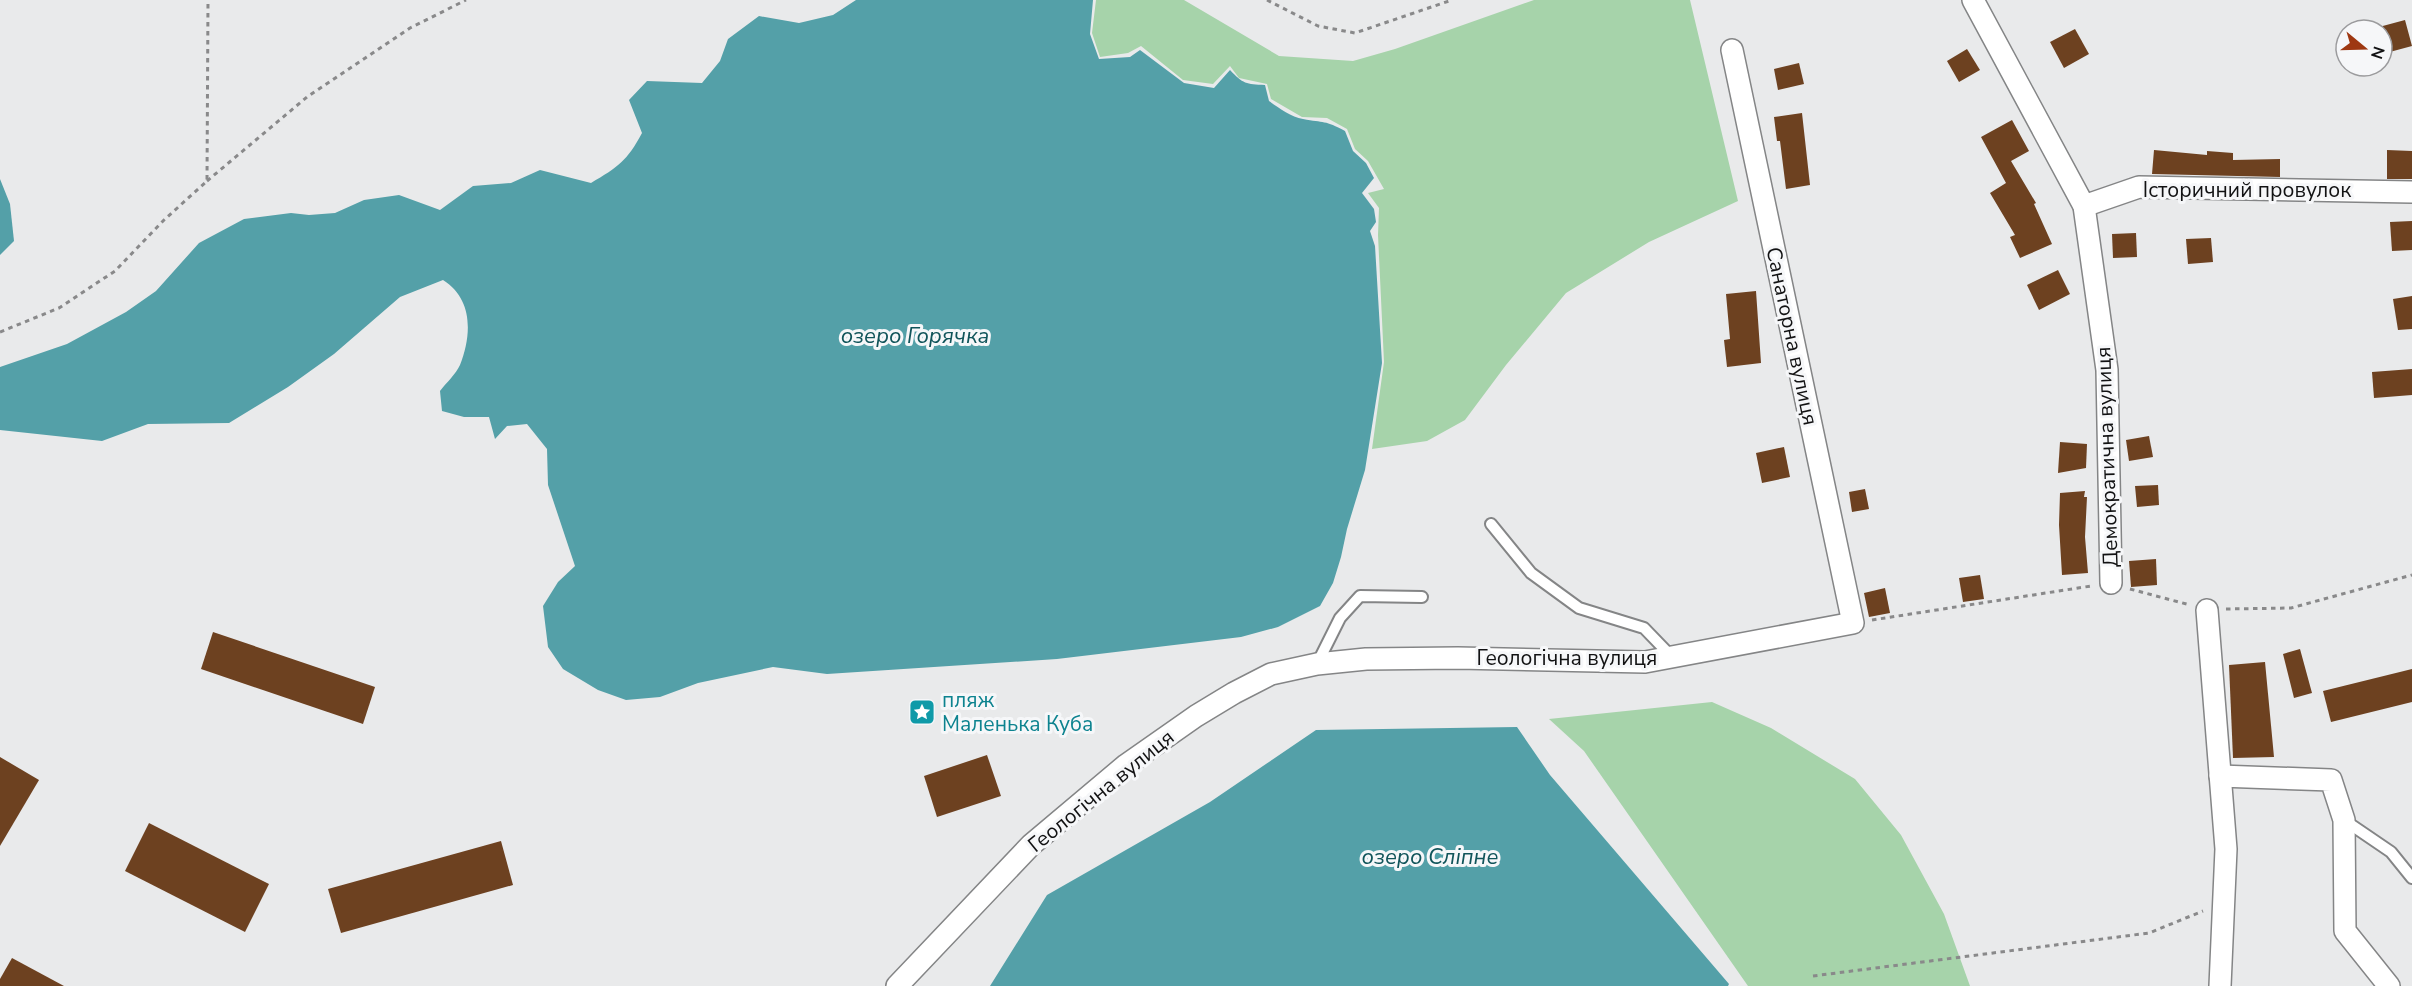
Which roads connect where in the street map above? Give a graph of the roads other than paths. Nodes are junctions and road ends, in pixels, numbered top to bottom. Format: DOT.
graph roads {
  1 [pos="1973,0"];
  2 [pos="1732,50"];
  3 [pos="2412,192"];
  4 [pos="2084,206"];
  5 [pos="1491,524"];
  6 [pos="2111,583"];
  7 [pos="1422,597"];
  8 [pos="2207,610"];
  9 [pos="1853,623"];
  10 [pos="1672,657"];
  11 [pos="1317,664"];
  12 [pos="2220,777"];
  13 [pos="2344,820"];
  14 [pos="2412,878"];
  15 [pos="897,986"];
  16 [pos="2220,986"];
  17 [pos="2389,986"];
  1 -- 4 [label="street, Демократична вулиця"];
  2 -- 9 [label="street, Санаторна вулиця"];
  3 -- 4 [label="street, Історичний провулок"];
  4 -- 6 [label="street, Демократична вулиця"];
  5 -- 10 [label="lane"];
  7 -- 11 [label="lane"];
  8 -- 12 [label="street"];
  9 -- 10 [label="street, Геологічна вулиця"];
  10 -- 11 [label="street, Геологічна вулиця"];
  11 -- 15 [label="street, Геологічна вулиця"];
  12 -- 13 [label="street"];
  12 -- 16 [label="street"];
  13 -- 14 [label="lane"];
  13 -- 17 [label="street"];
}
